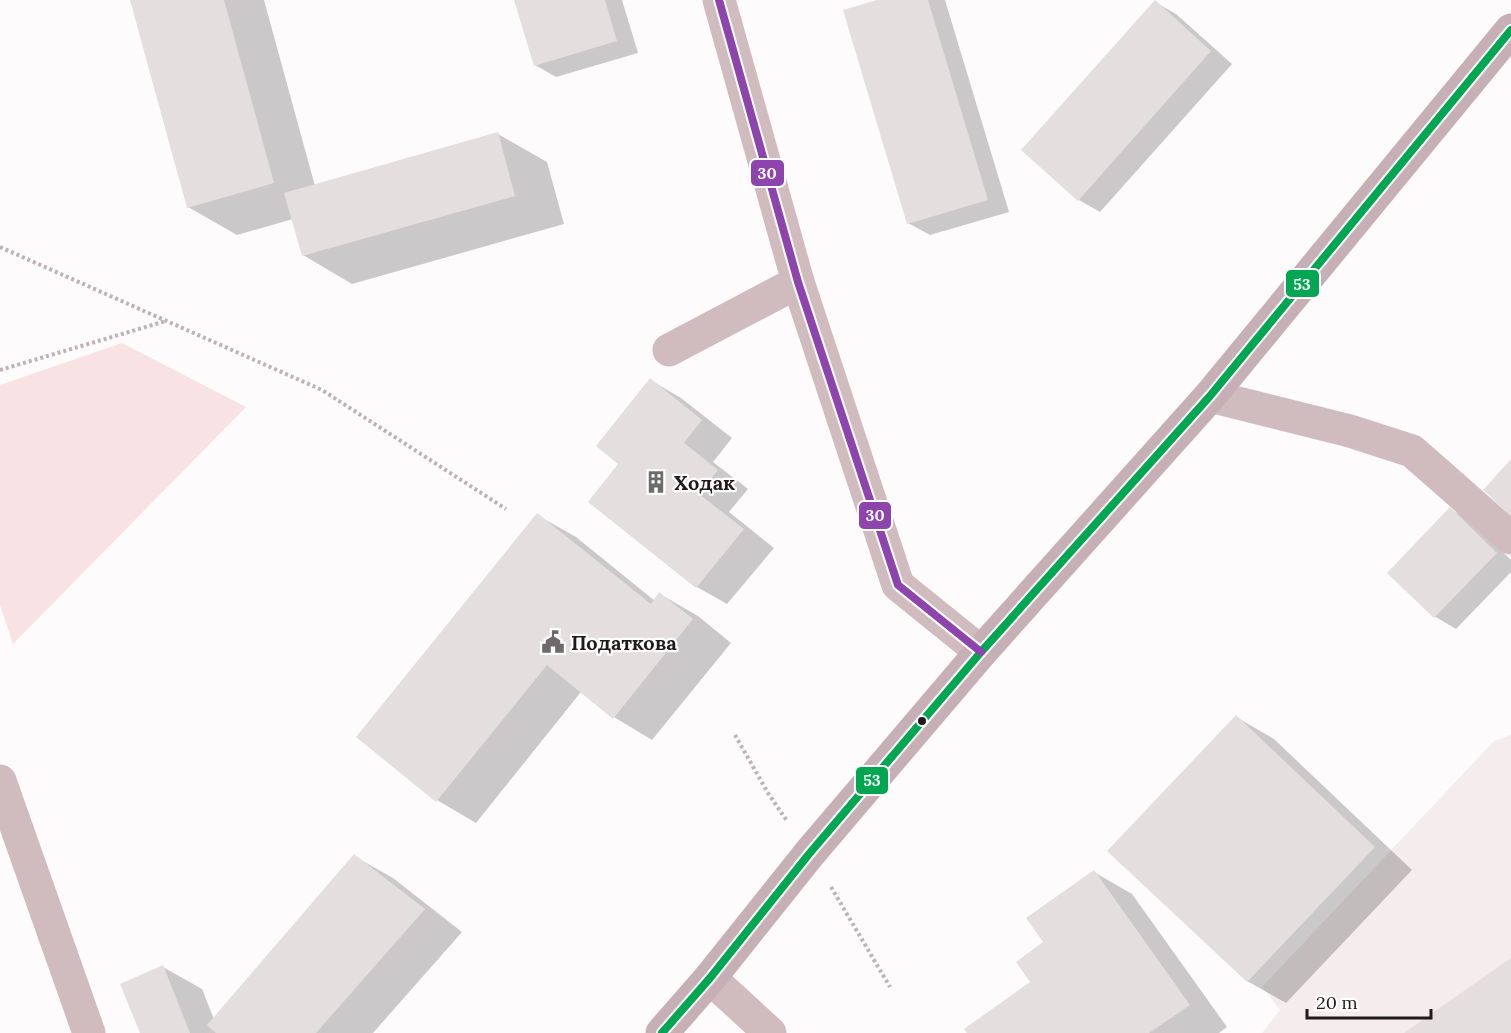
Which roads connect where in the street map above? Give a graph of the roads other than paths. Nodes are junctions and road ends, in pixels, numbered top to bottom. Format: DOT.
graph roads {
  1 [pos="719,0"];
  2 [pos="1511,30"];
  3 [pos="798,282"];
  4 [pos="669,350"];
  5 [pos="1210,396"];
  6 [pos="1511,538"];
  7 [pos="981,652"];
  8 [pos="0,781"];
  9 [pos="710,978"];
  10 [pos="89,1033"];
  11 [pos="662,1033"];
  12 [pos="770,1033"];
  1 -- 3 [label="street"];
  2 -- 5 [label="main road"];
  3 -- 4 [label="street"];
  3 -- 7 [label="street"];
  5 -- 6 [label="street"];
  5 -- 7 [label="main road"];
  7 -- 9 [label="main road"];
  8 -- 10 [label="street"];
  9 -- 11 [label="main road"];
  9 -- 12 [label="street"];
}
